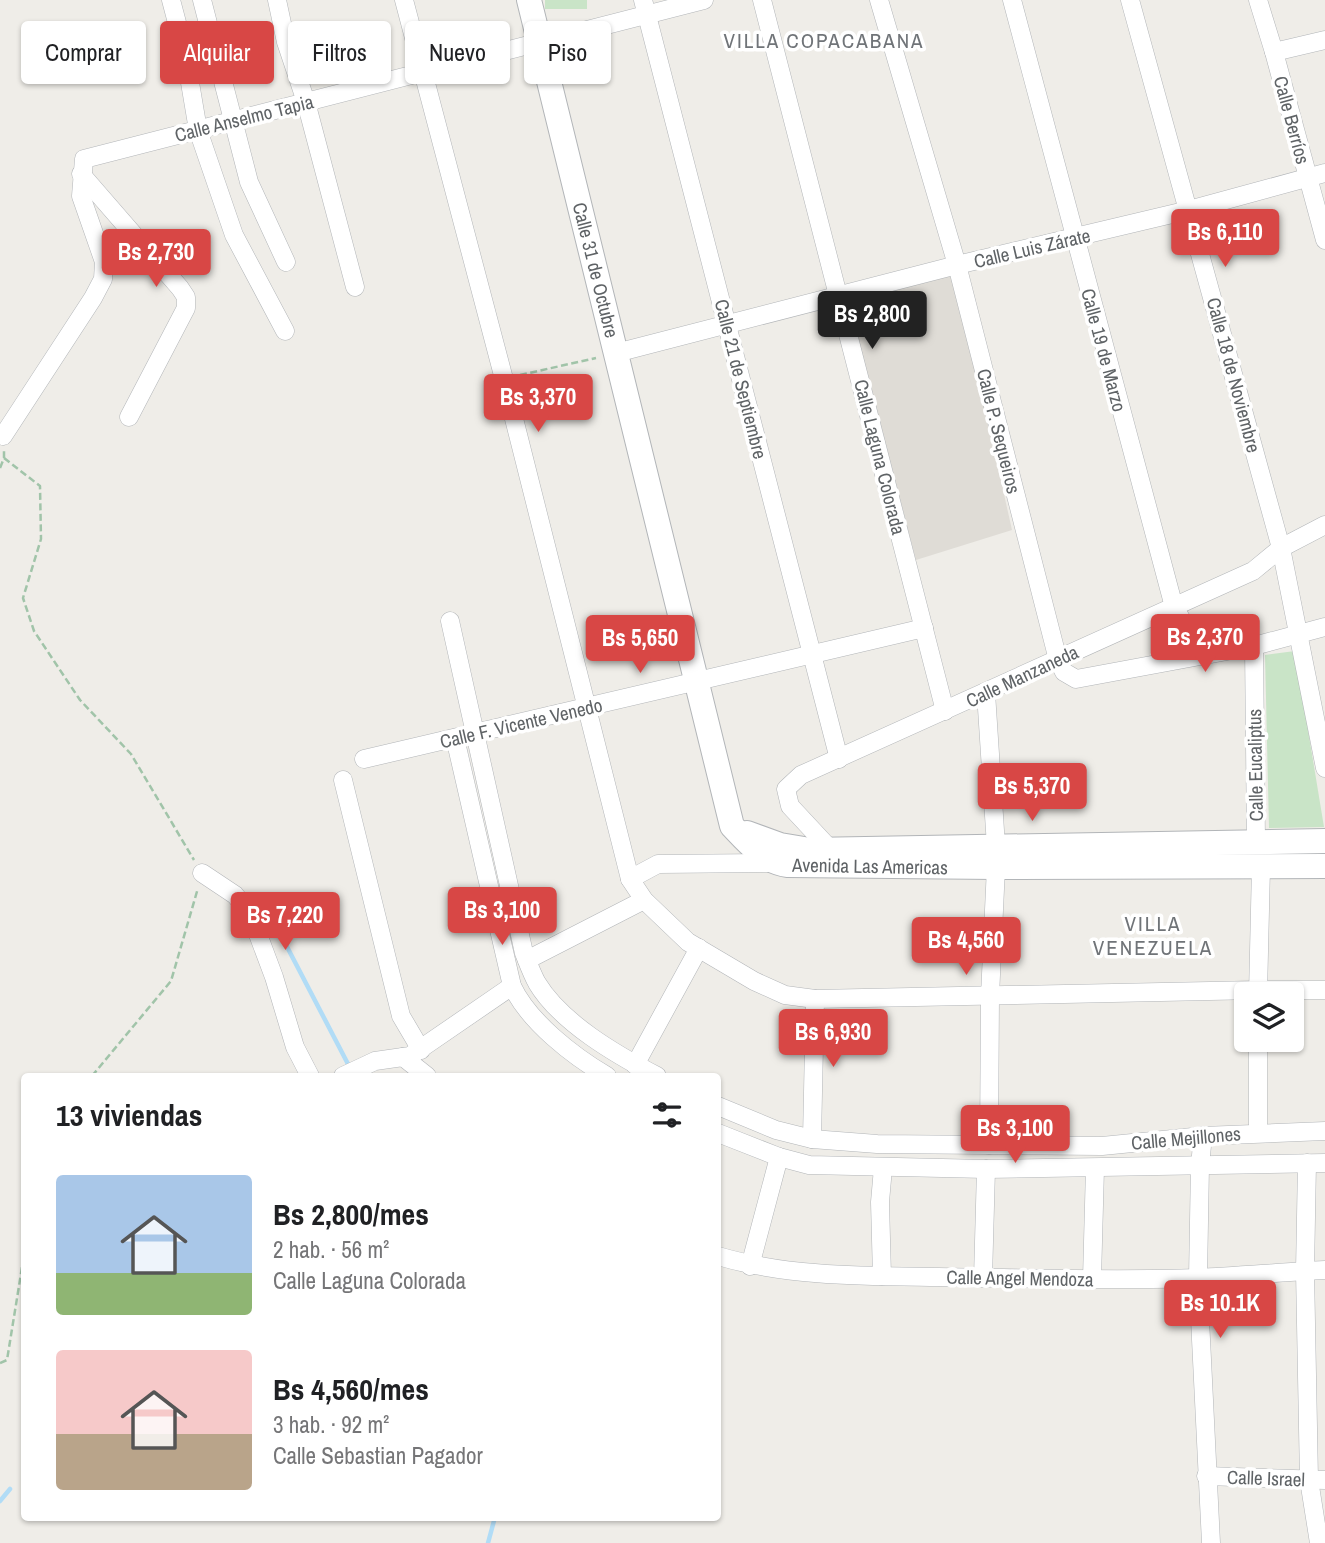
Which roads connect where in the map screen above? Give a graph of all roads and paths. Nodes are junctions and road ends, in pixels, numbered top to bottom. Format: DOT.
graph roads {
  1 [pos="170,0"];
  2 [pos="202,0"];
  3 [pos="277,0"];
  4 [pos="404,0"];
  5 [pos="528,0"];
  6 [pos="704,0"];
  7 [pos="762,0"];
  8 [pos="879,0"];
  9 [pos="1012,0"];
  10 [pos="1130,0"];
  11 [pos="1258,0"];
  12 [pos="645,7"];
  13 [pos="409,21"];
  14 [pos="534,21"];
  15 [pos="603,21"];
  16 [pos="1325,40"];
  17 [pos="1274,52"];
  18 [pos="405,76"];
  19 [pos="425,84"];
  20 [pos="550,84"];
  21 [pos="306,102"];
  22 [pos="232,121"];
  23 [pos="198,130"];
  24 [pos="82,174"];
  25 [pos="1316,176"];
  26 [pos="1189,211"];
  27 [pos="1074,237"];
  28 [pos="1325,240"];
  29 [pos="286,262"];
  30 [pos="957,265"];
  31 [pos="355,287"];
  32 [pos="838,296"];
  33 [pos="727,324"];
  34 [pos="285,331"];
  35 [pos="616,353"];
  36 [pos="504,379"];
  37 [pos="129,417"];
  38 [pos="3,436"];
  39 [pos="4,458"];
  40 [pos="1325,525"];
  41 [pos="1281,548"];
  42 [pos="1174,607"];
  43 [pos="450,621"];
  44 [pos="924,628"];
  45 [pos="1325,628"];
  46 [pos="1300,635"];
  47 [pos="1254,646"];
  48 [pos="812,654"];
  49 [pos="1058,660"];
  50 [pos="697,681"];
  51 [pos="986,693"];
  52 [pos="587,707"];
  53 [pos="946,711"];
  54 [pos="474,734"];
  55 [pos="455,738"];
  56 [pos="839,758"];
  57 [pos="364,759"];
  58 [pos="1325,768"];
  59 [pos="343,780"];
  60 [pos="733,826"];
  61 [pos="1325,841"];
  62 [pos="1256,842"];
  63 [pos="830,849"];
  64 [pos="996,857"];
  65 [pos="775,863"];
  66 [pos="1325,866"];
  67 [pos="1261,867"];
  68 [pos="202,873"];
  69 [pos="630,879"];
  70 [pos="644,900"];
  71 [pos="699,948"];
  72 [pos="527,960"];
  73 [pos="1258,982"];
  74 [pos="512,986"];
  75 [pos="1325,990"];
  76 [pos="1304,991"];
  77 [pos="1234,992"];
  78 [pos="990,996"];
  79 [pos="815,999"];
  80 [pos="421,1050"];
  81 [pos="1258,1052"];
  82 [pos="403,1057"];
  83 [pos="635,1065"];
  84 [pos="584,1070"];
  85 [pos="94,1073"];
  86 [pos="308,1073"];
  87 [pos="349,1073"];
  88 [pos="423,1073"];
  89 [pos="651,1073"];
  90 [pos="721,1107"];
  91 [pos="1325,1131"];
  92 [pos="1258,1132"];
  93 [pos="721,1134"];
  94 [pos="1203,1136"];
  95 [pos="812,1139"];
  96 [pos="989,1145"];
  97 [pos="779,1157"];
  98 [pos="1316,1163"];
  99 [pos="1200,1165"];
  100 [pos="883,1168"];
  101 [pos="1095,1168"];
  102 [pos="986,1169"];
  103 [pos="721,1257"];
  104 [pos="750,1266"];
  105 [pos="1325,1270"];
  106 [pos="1305,1271"];
  107 [pos="21,1274"];
  108 [pos="882,1276"];
  109 [pos="983,1278"];
  110 [pos="1198,1278"];
  111 [pos="1092,1279"];
  112 [pos="0,1363"];
  113 [pos="1206,1476"];
  114 [pos="1317,1480"];
  115 [pos="1212,1543"];
  116 [pos="1319,1543"];
  1 -- 23 [label="street"];
  2 -- 22 [label="street"];
  3 -- 21 [label="street"];
  4 -- 13 [label="street"];
  5 -- 14 [label="main road, Calle 31 de Octubre"];
  6 -- 12 [label="street, Calle Anselmo Tapia"];
  7 -- 32 [label="street, Calle Laguna Colorada"];
  8 -- 30 [label="street, Calle P. Sequeiros"];
  9 -- 27 [label="street, Calle 19 de Marzo"];
  10 -- 26 [label="street, Calle 18 de Noviembre"];
  11 -- 17 [label="street, Calle Berríos"];
  12 -- 15 [label="street, Calle Anselmo Tapia"];
  12 -- 33 [label="street, Calle 21 de Septiembre"];
  16 -- 17 [label="street"];
  17 -- 25 [label="street, Calle Berríos"];
  18 -- 21 [label="street, Calle Anselmo Tapia"];
  19 -- 36 [label="street"];
  20 -- 35 [label="main road, Calle 31 de Octubre"];
  21 -- 22 [label="street, Calle Anselmo Tapia"];
  21 -- 31 [label="street"];
  22 -- 23 [label="street, Calle Anselmo Tapia"];
  22 -- 29 [label="street"];
  23 -- 24 [label="street, Calle Anselmo Tapia"];
  23 -- 34 [label="street"];
  24 -- 37 [label="street"];
  24 -- 38 [label="street"];
  25 -- 26 [label="street, Calle Luis Zárate"];
  25 -- 28 [label="street, Calle Berríos"];
  26 -- 27 [label="street, Calle Luis Zárate"];
  26 -- 41 [label="street, Calle 18 de Noviembre"];
  27 -- 30 [label="street, Calle Luis Zárate"];
  27 -- 42 [label="street, Calle 19 de Marzo"];
  30 -- 32 [label="street, Calle Luis Zárate"];
  30 -- 49 [label="street, Calle P. Sequeiros"];
  32 -- 33 [label="street, Calle Luis Zárate"];
  32 -- 44 [label="street, Calle Laguna Colorada"];
  33 -- 35 [label="street, Calle Luis Zárate"];
  33 -- 48 [label="street, Calle 21 de Septiembre"];
  35 -- 36 [label="path"];
  35 -- 50 [label="main road, Calle 31 de Octubre"];
  36 -- 52 [label="street"];
  39 -- 68 [label="path"];
  40 -- 41 [label="street, Calle Manzaneda"];
  41 -- 42 [label="street, Calle Manzaneda"];
  41 -- 46 [label="street"];
  42 -- 47 [label="street, Calle 19 de Marzo"];
  42 -- 49 [label="street, Calle Manzaneda"];
  43 -- 54 [label="street"];
  44 -- 48 [label="street, Calle F. Vicente Venedo"];
  44 -- 53 [label="street, Calle Laguna Colorada"];
  45 -- 46 [label="street"];
  46 -- 47 [label="street"];
  46 -- 58 [label="street"];
  47 -- 49 [label="street"];
  47 -- 62 [label="street, Calle Eucaliptus"];
  48 -- 50 [label="street, Calle F. Vicente Venedo"];
  48 -- 56 [label="street, Calle 21 de Septiembre"];
  49 -- 51 [label="street, Calle Manzaneda"];
  50 -- 52 [label="street, Calle F. Vicente Venedo"];
  50 -- 60 [label="main road, Calle 31 de Octubre"];
  51 -- 53 [label="street, Calle Manzaneda"];
  51 -- 64 [label="street"];
  52 -- 54 [label="street, Calle F. Vicente Venedo"];
  52 -- 69 [label="street"];
  53 -- 56 [label="street, Calle Manzaneda"];
  54 -- 55 [label="street, Calle F. Vicente Venedo"];
  54 -- 72 [label="street"];
  55 -- 57 [label="street, Calle F. Vicente Venedo"];
  55 -- 74 [label="street"];
  56 -- 63 [label="street, Calle Manzaneda"];
  59 -- 80 [label="street"];
  60 -- 63 [label="main road, Avenida Las Americas"];
  60 -- 65 [label="main road, Avenida Las Americas"];
  61 -- 62 [label="main road, Avenida Las Americas"];
  62 -- 64 [label="main road, Avenida Las Americas"];
  63 -- 64 [label="main road, Avenida Las Americas"];
  64 -- 65 [label="main road, Avenida Las Americas"];
  64 -- 67 [label="main road, Avenida Las Americas"];
  64 -- 78 [label="street"];
  65 -- 69 [label="street"];
  66 -- 67 [label="main road, Avenida Las Americas"];
  67 -- 73 [label="street"];
  68 -- 85 [label="path"];
  68 -- 86 [label="street"];
  69 -- 70 [label="street"];
  70 -- 71 [label="street"];
  70 -- 72 [label="street"];
  71 -- 79 [label="street"];
  71 -- 83 [label="street"];
  72 -- 83 [label="street"];
  74 -- 80 [label="street"];
  74 -- 84 [label="street"];
  75 -- 76 [label="street"];
  77 -- 78 [label="street"];
  78 -- 79 [label="street"];
  78 -- 96 [label="street"];
  79 -- 95 [label="street"];
  80 -- 82 [label="street"];
  81 -- 92 [label="street"];
  82 -- 87 [label="street"];
  82 -- 88 [label="street"];
  83 -- 89 [label="street"];
  90 -- 95 [label="street, Calle Mejillones"];
  91 -- 92 [label="street, Calle Mejillones"];
  92 -- 94 [label="street, Calle Mejillones"];
  93 -- 97 [label="street, Calle Mejillones"];
  94 -- 96 [label="street, Calle Mejillones"];
  94 -- 99 [label="street"];
  95 -- 96 [label="street, Calle Mejillones"];
  97 -- 100 [label="street, Calle Mejillones"];
  97 -- 104 [label="street"];
  98 -- 99 [label="street, Calle Mejillones"];
  98 -- 106 [label="street"];
  99 -- 101 [label="street, Calle Mejillones"];
  99 -- 110 [label="street"];
  100 -- 102 [label="street, Calle Mejillones"];
  100 -- 108 [label="street"];
  101 -- 102 [label="street, Calle Mejillones"];
  101 -- 111 [label="street"];
  102 -- 109 [label="street"];
  103 -- 104 [label="street, Calle Angel Mendoza"];
  104 -- 108 [label="street, Calle Angel Mendoza"];
  105 -- 106 [label="street, Calle Angel Mendoza"];
  106 -- 110 [label="street, Calle Angel Mendoza"];
  106 -- 114 [label="street"];
  107 -- 112 [label="path"];
  108 -- 109 [label="street, Calle Angel Mendoza"];
  109 -- 111 [label="street, Calle Angel Mendoza"];
  110 -- 111 [label="street, Calle Angel Mendoza"];
  110 -- 113 [label="street"];
  113 -- 114 [label="street, Calle Israel"];
  113 -- 115 [label="street"];
  114 -- 116 [label="street"];
}
